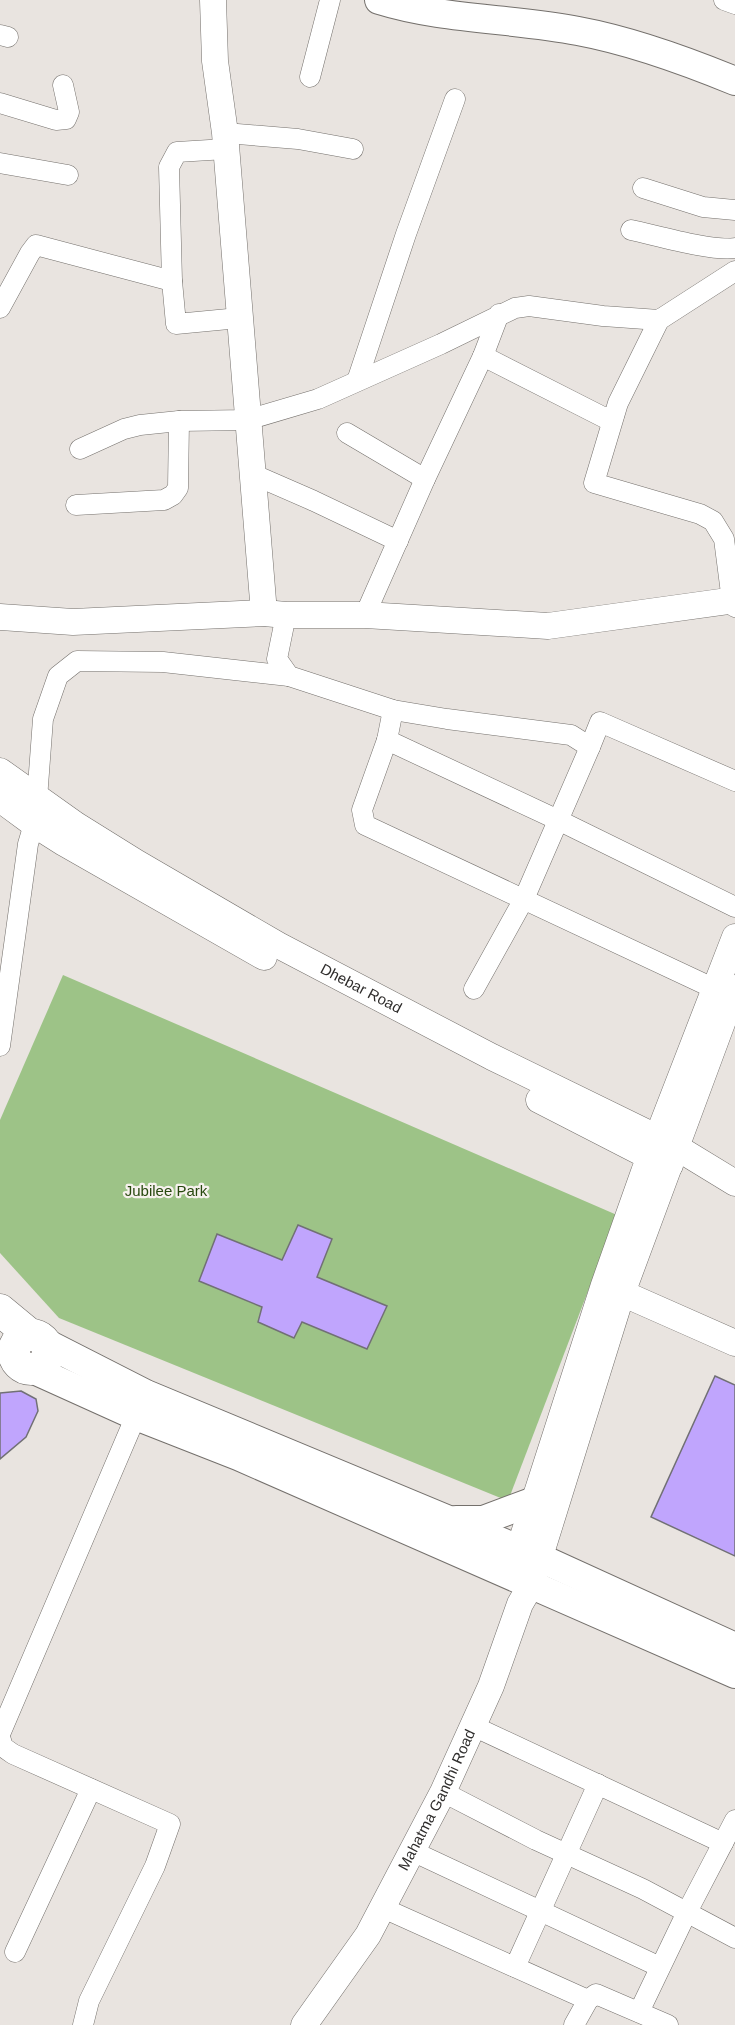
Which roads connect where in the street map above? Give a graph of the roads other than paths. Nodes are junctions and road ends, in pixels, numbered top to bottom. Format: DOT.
graph roads {
  1 [pos="213,0"];
  2 [pos="330,0"];
  3 [pos="379,0"];
  4 [pos="724,0"];
  5 [pos="735,4"];
  6 [pos="310,77"];
  7 [pos="735,81"];
  8 [pos="63,85"];
  9 [pos="455,99"];
  10 [pos="0,103"];
  11 [pos="225,142"];
  12 [pos="353,149"];
  13 [pos="0,163"];
  14 [pos="68,175"];
  15 [pos="643,188"];
  16 [pos="735,210"];
  17 [pos="631,230"];
  18 [pos="735,248"];
  19 [pos="735,271"];
  20 [pos="172,281"];
  21 [pos="0,308"];
  22 [pos="499,314"];
  23 [pos="239,318"];
  24 [pos="659,320"];
  25 [pos="483,356"];
  26 [pos="357,381"];
  27 [pos="614,415"];
  28 [pos="178,420"];
  29 [pos="247,420"];
  30 [pos="347,433"];
  31 [pos="80,449"];
  32 [pos="252,474"];
  33 [pos="424,479"];
  34 [pos="76,505"];
  35 [pos="398,541"];
  36 [pos="734,603"];
  37 [pos="275,614"];
  38 [pos="365,615"];
  39 [pos="0,617"];
  40 [pos="289,676"];
  41 [pos="393,710"];
  42 [pos="387,740"];
  43 [pos="590,747"];
  44 [pos="0,771"];
  45 [pos="735,781"];
  46 [pos="0,799"];
  47 [pos="37,799"];
  48 [pos="558,820"];
  49 [pos="34,824"];
  50 [pos="524,899"];
  51 [pos="735,907"];
  52 [pos="735,937"];
  53 [pos="725,988"];
  54 [pos="474,989"];
  55 [pos="0,1046"];
  56 [pos="663,1152"];
  57 [pos="735,1183"];
  58 [pos="613,1289"];
  59 [pos="13,1342"];
  60 [pos="735,1343"];
  61 [pos="141,1405"];
  62 [pos="534,1501"];
  63 [pos="451,1520"];
  64 [pos="525,1574"];
  65 [pos="735,1647"];
  66 [pos="735,1674"];
  67 [pos="473,1726"];
  68 [pos="0,1736"];
  69 [pos="598,1784"];
  70 [pos="92,1789"];
  71 [pos="444,1792"];
  72 [pos="735,1820"];
  73 [pos="723,1843"];
  74 [pos="412,1851"];
  75 [pos="566,1854"];
  76 [pos="383,1908"];
  77 [pos="540,1911"];
  78 [pos="687,1912"];
  79 [pos="735,1938"];
  80 [pos="15,1952"];
  81 [pos="515,1967"];
  82 [pos="660,1967"];
  83 [pos="588,2000"];
  84 [pos="639,2012"];
  85 [pos="83,2025"];
  86 [pos="304,2025"];
  87 [pos="574,2025"];
  88 [pos="668,2025"];
  1 -- 11 [label="street"];
  2 -- 6 [label="street"];
  3 -- 7 [label="main road"];
  4 -- 5 [label="street"];
  8 -- 10 [label="street"];
  9 -- 26 [label="street"];
  11 -- 12 [label="street"];
  11 -- 20 [label="street"];
  11 -- 23 [label="street"];
  13 -- 14 [label="street"];
  15 -- 16 [label="street"];
  17 -- 18 [label="street"];
  19 -- 24 [label="street"];
  20 -- 21 [label="street"];
  20 -- 23 [label="street"];
  22 -- 24 [label="street"];
  22 -- 25 [label="street"];
  22 -- 26 [label="street"];
  23 -- 29 [label="street"];
  24 -- 27 [label="street"];
  25 -- 27 [label="street"];
  25 -- 33 [label="street"];
  26 -- 29 [label="street"];
  27 -- 36 [label="street"];
  28 -- 29 [label="street"];
  28 -- 31 [label="street"];
  28 -- 34 [label="street"];
  29 -- 32 [label="street"];
  30 -- 33 [label="street"];
  32 -- 35 [label="street"];
  32 -- 37 [label="street"];
  33 -- 35 [label="street"];
  35 -- 38 [label="street"];
  36 -- 38 [label="street"];
  37 -- 38 [label="street"];
  37 -- 39 [label="street"];
  37 -- 40 [label="street"];
  40 -- 41 [label="street"];
  40 -- 47 [label="street"];
  41 -- 42 [label="street"];
  41 -- 43 [label="street"];
  42 -- 48 [label="street"];
  42 -- 50 [label="street"];
  43 -- 45 [label="street"];
  43 -- 48 [label="street"];
  44 -- 47 [label="street, Dhebar Road"];
  46 -- 49 [label="street, Dhebar Road"];
  47 -- 49 [label="street"];
  47 -- 56 [label="street, Dhebar Road"];
  48 -- 50 [label="street"];
  48 -- 51 [label="street"];
  49 -- 55 [label="street"];
  49 -- 56 [label="street, Dhebar Road"];
  50 -- 53 [label="street"];
  50 -- 54 [label="street"];
  52 -- 53 [label="street"];
  53 -- 56 [label="street"];
  56 -- 57 [label="street, Dhebar Road"];
  56 -- 58 [label="street"];
  58 -- 60 [label="street"];
  58 -- 62 [label="street"];
  58 -- 64 [label="street"];
  59 -- 61 [label="main road"];
  61 -- 63 [label="main road"];
  61 -- 64 [label="main road"];
  61 -- 68 [label="street"];
  62 -- 63 [label="main road"];
  62 -- 64 [label="street"];
  63 -- 64 [label="main road"];
  64 -- 65 [label="main road"];
  64 -- 66 [label="main road"];
  64 -- 67 [label="street, Mahatma Gandhi Road"];
  67 -- 69 [label="street"];
  67 -- 71 [label="street, Mahatma Gandhi Road"];
  68 -- 70 [label="street"];
  69 -- 73 [label="street"];
  69 -- 75 [label="street"];
  70 -- 80 [label="street"];
  70 -- 85 [label="street"];
  71 -- 74 [label="street, Mahatma Gandhi Road"];
  71 -- 75 [label="street"];
  72 -- 73 [label="street"];
  73 -- 78 [label="street"];
  74 -- 76 [label="street, Mahatma Gandhi Road"];
  74 -- 77 [label="street"];
  75 -- 77 [label="street"];
  75 -- 78 [label="street"];
  76 -- 81 [label="street"];
  76 -- 86 [label="street, Mahatma Gandhi Road"];
  77 -- 81 [label="street"];
  77 -- 82 [label="street"];
  78 -- 79 [label="street"];
  78 -- 82 [label="street"];
  81 -- 83 [label="street"];
  82 -- 84 [label="street"];
  83 -- 84 [label="street"];
  83 -- 87 [label="street"];
  84 -- 88 [label="street"];
}
